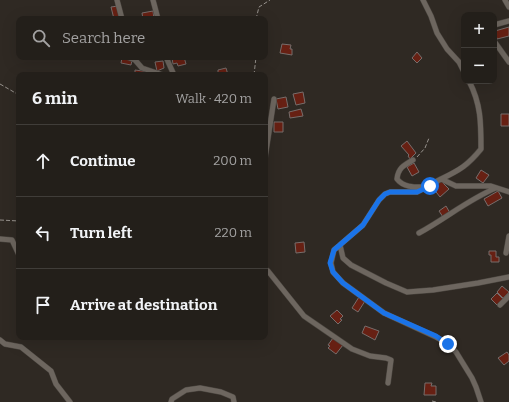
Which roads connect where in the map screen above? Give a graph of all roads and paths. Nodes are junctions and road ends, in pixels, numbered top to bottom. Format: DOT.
graph roads {
  1 [pos="117,0"];
  2 [pos="153,0"];
  3 [pos="270,0"];
  4 [pos="422,0"];
  5 [pos="505,0"];
  6 [pos="509,7"];
  7 [pos="121,16"];
  8 [pos="157,16"];
  9 [pos="257,16"];
  10 [pos="509,21"];
  11 [pos="497,24"];
  12 [pos="497,45"];
  13 [pos="135,60"];
  14 [pos="167,60"];
  15 [pos="256,60"];
  16 [pos="509,62"];
  17 [pos="461,67"];
  18 [pos="153,72"];
  19 [pos="173,72"];
  20 [pos="254,72"];
  21 [pos="0,84"];
  22 [pos="470,84"];
  23 [pos="16,93"];
  24 [pos="274,99"];
  25 [pos="268,138"];
  26 [pos="429,138"];
  27 [pos="413,160"];
  28 [pos="442,179"];
  29 [pos="427,188"];
  30 [pos="496,188"];
  31 [pos="509,192"];
  32 [pos="0,220"];
  33 [pos="16,221"];
  34 [pos="419,233"];
  35 [pos="509,236"];
  36 [pos="0,239"];
  37 [pos="340,245"];
  38 [pos="16,249"];
  39 [pos="506,253"];
  40 [pos="268,271"];
  41 [pos="509,277"];
  42 [pos="509,296"];
  43 [pos="500,305"];
  44 [pos="0,340"];
  45 [pos="388,382"];
  46 [pos="432,401"];
  47 [pos="70,402"];
  48 [pos="171,402"];
  49 [pos="234,402"];
  50 [pos="436,402"];
  51 [pos="481,402"];
  1 -- 7 [label="street"];
  2 -- 8 [label="street"];
  3 -- 9 [label="path"];
  4 -- 17 [label="street"];
  5 -- 6 [label="street"];
  10 -- 11 [label="street"];
  12 -- 16 [label="street"];
  13 -- 18 [label="street"];
  14 -- 19 [label="street"];
  15 -- 20 [label="path"];
  21 -- 23 [label="path"];
  22 -- 28 [label="street"];
  24 -- 25 [label="street"];
  26 -- 27 [label="path"];
  27 -- 29 [label="street"];
  28 -- 29 [label="street"];
  28 -- 30 [label="street"];
  29 -- 37 [label="street"];
  30 -- 31 [label="street"];
  30 -- 34 [label="street"];
  32 -- 33 [label="path"];
  35 -- 39 [label="street"];
  36 -- 38 [label="street"];
  37 -- 41 [label="street"];
  37 -- 51 [label="street"];
  40 -- 45 [label="street"];
  42 -- 43 [label="street"];
  44 -- 47 [label="street"];
  46 -- 50 [label="path"];
  48 -- 49 [label="street"];
}
